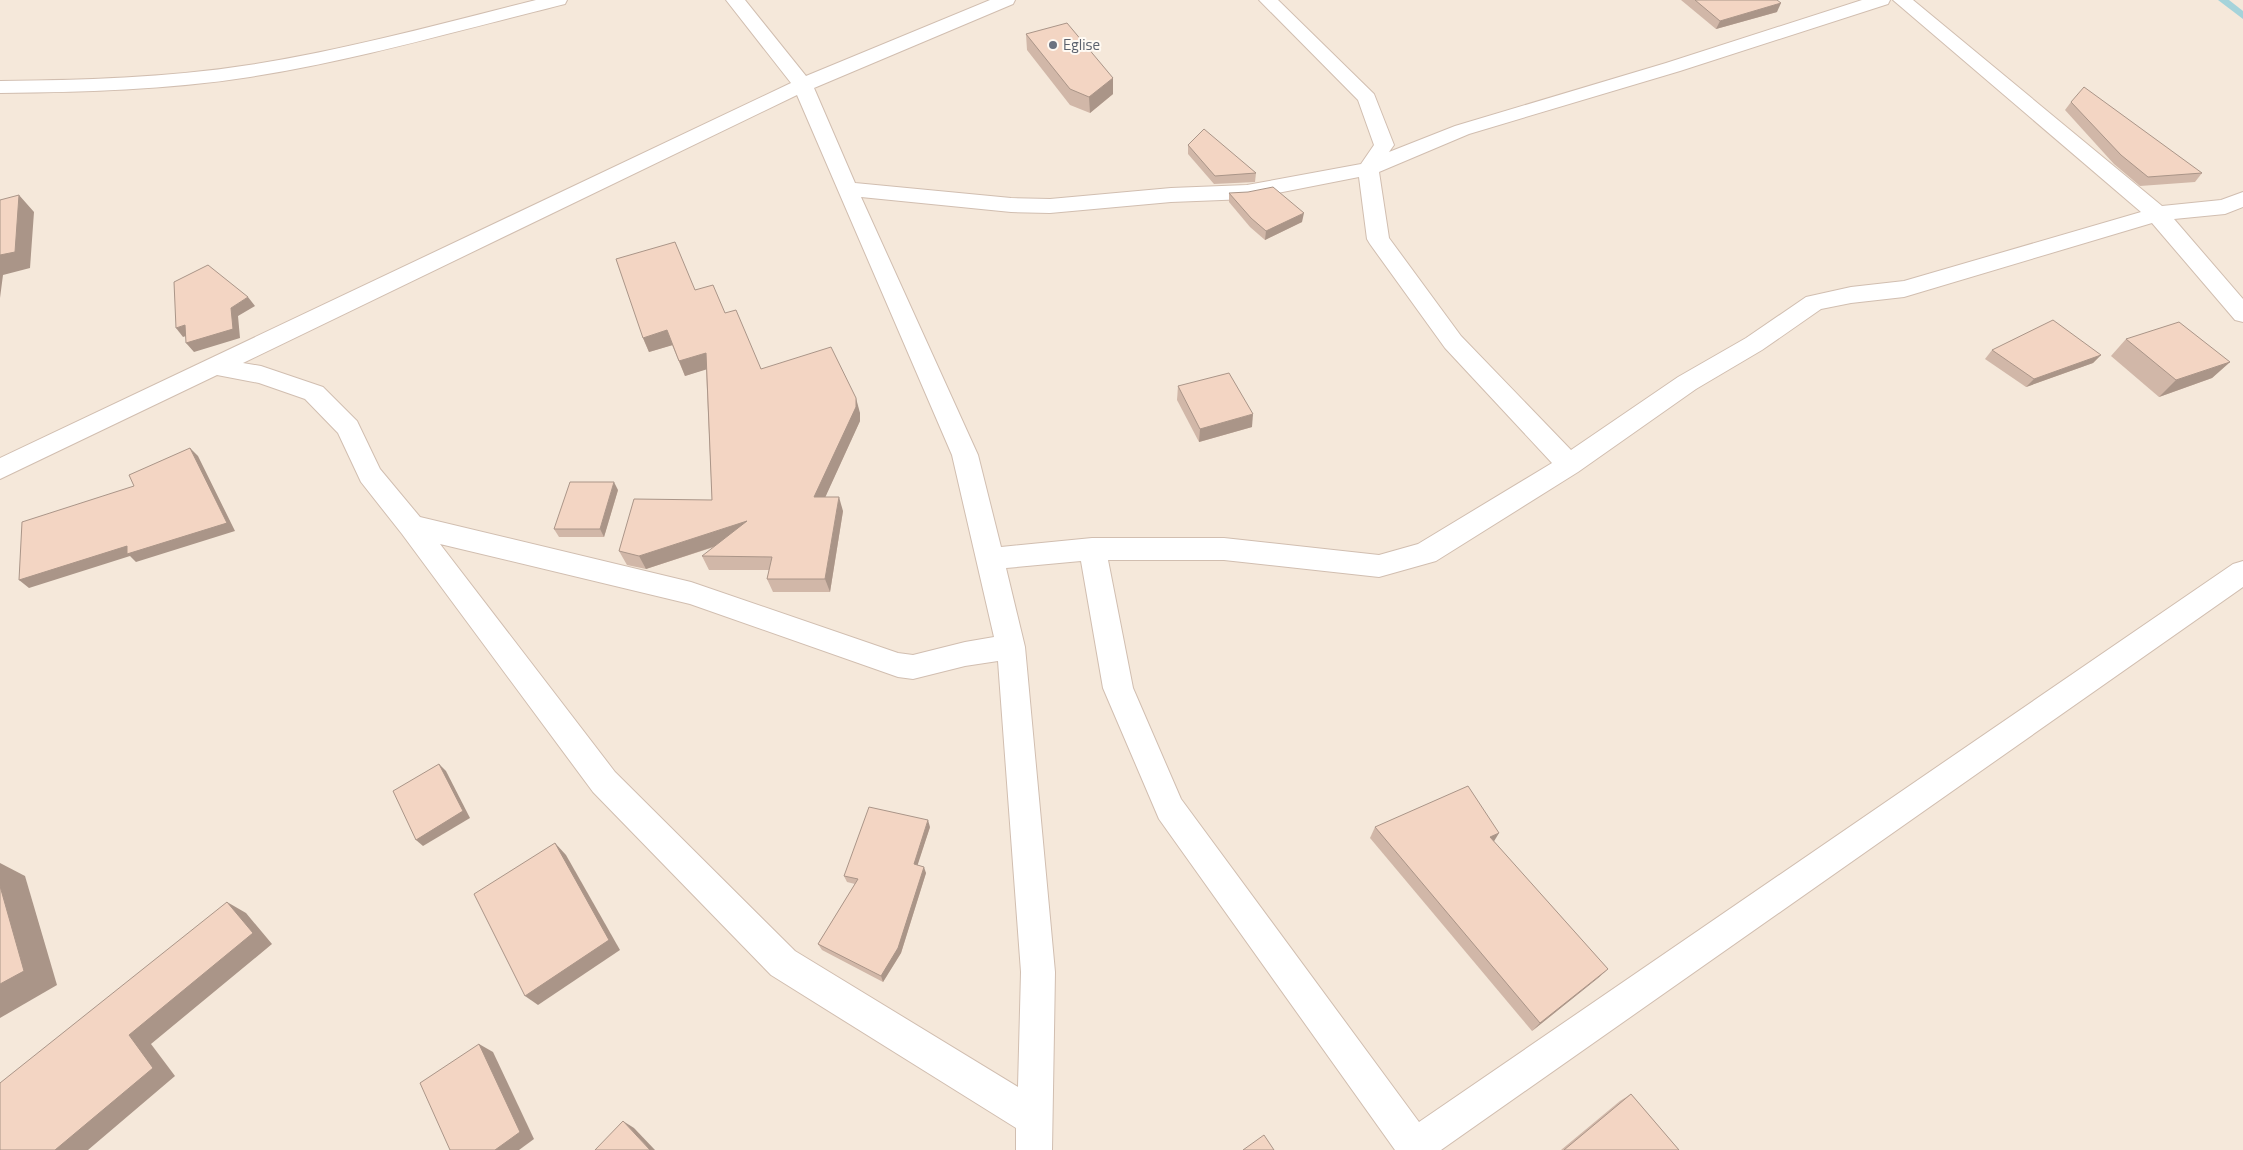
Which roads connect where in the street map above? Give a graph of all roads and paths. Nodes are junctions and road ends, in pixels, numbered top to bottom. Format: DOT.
graph roads {
  1 [pos="558,0"];
  2 [pos="735,0"];
  3 [pos="1006,0"];
  4 [pos="1268,0"];
  5 [pos="1881,0"];
  6 [pos="1902,0"];
  7 [pos="803,84"];
  8 [pos="0,87"];
  9 [pos="1368,169"];
  10 [pos="847,189"];
  11 [pos="2243,200"];
  12 [pos="2158,214"];
  13 [pos="2243,314"];
  14 [pos="214,366"];
  15 [pos="1569,465"];
  16 [pos="0,469"];
  17 [pos="411,526"];
  18 [pos="1092,549"];
  19 [pos="990,559"];
  20 [pos="2243,572"];
  21 [pos="1011,648"];
  22 [pos="1034,1118"];
  23 [pos="1416,1148"];
  24 [pos="1034,1150"];
  1 -- 8 [label="street"];
  2 -- 7 [label="street"];
  3 -- 7 [label="street"];
  4 -- 9 [label="street"];
  5 -- 9 [label="street"];
  6 -- 12 [label="street"];
  7 -- 10 [label="street"];
  7 -- 14 [label="street"];
  9 -- 10 [label="street"];
  9 -- 15 [label="street"];
  10 -- 19 [label="street"];
  11 -- 12 [label="street"];
  12 -- 13 [label="street"];
  12 -- 15 [label="street"];
  14 -- 16 [label="street"];
  14 -- 17 [label="street"];
  15 -- 18 [label="street"];
  17 -- 21 [label="street"];
  17 -- 22 [label="street"];
  18 -- 19 [label="street"];
  18 -- 23 [label="street"];
  19 -- 21 [label="street"];
  20 -- 23 [label="street"];
  21 -- 22 [label="street"];
  22 -- 24 [label="street"];
}
